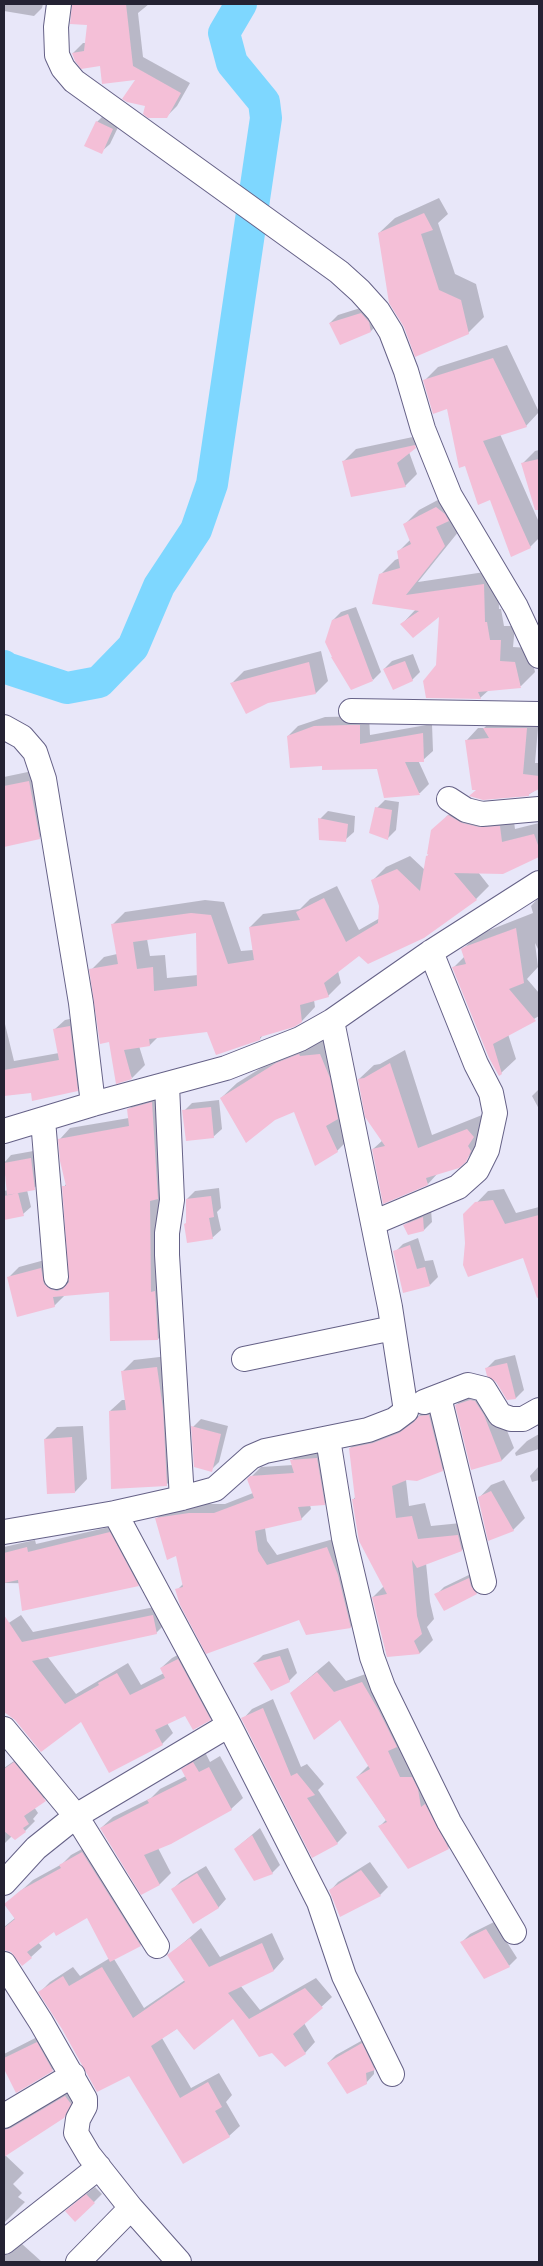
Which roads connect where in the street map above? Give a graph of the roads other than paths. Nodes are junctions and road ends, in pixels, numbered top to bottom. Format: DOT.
graph roads {
  1 [pos="59,4"];
  2 [pos="539,656"];
  3 [pos="351,711"];
  4 [pos="539,714"];
  5 [pos="4,726"];
  6 [pos="449,799"];
  7 [pos="539,809"];
  8 [pos="539,883"];
  9 [pos="431,952"];
  10 [pos="332,1022"];
  11 [pos="167,1086"];
  12 [pos="93,1104"];
  13 [pos="43,1120"];
  14 [pos="4,1131"];
  15 [pos="373,1223"];
  16 [pos="56,1277"];
  17 [pos="393,1328"];
  18 [pos="244,1359"];
  19 [pos="439,1397"];
  20 [pos="539,1410"];
  21 [pos="406,1411"];
  22 [pos="328,1439"];
  23 [pos="182,1498"];
  24 [pos="115,1513"];
  25 [pos="4,1532"];
  26 [pos="484,1582"];
  27 [pos="229,1725"];
  28 [pos="4,1729"];
  29 [pos="76,1816"];
  30 [pos="4,1882"];
  31 [pos="514,1932"];
  32 [pos="157,1946"];
  33 [pos="4,1964"];
  34 [pos="392,2074"];
  35 [pos="73,2075"];
  36 [pos="4,2116"];
  37 [pos="99,2167"];
  38 [pos="131,2208"];
  39 [pos="4,2242"];
  40 [pos="78,2262"];
  41 [pos="179,2262"];
  1 -- 2 [label="street"];
  3 -- 4 [label="street"];
  5 -- 12 [label="street"];
  6 -- 7 [label="street"];
  8 -- 9 [label="street"];
  9 -- 10 [label="street"];
  9 -- 15 [label="street"];
  10 -- 11 [label="street"];
  10 -- 15 [label="street"];
  11 -- 12 [label="street"];
  11 -- 23 [label="street"];
  12 -- 13 [label="street"];
  13 -- 14 [label="street"];
  13 -- 16 [label="street"];
  15 -- 17 [label="street"];
  17 -- 18 [label="street"];
  17 -- 21 [label="street"];
  19 -- 20 [label="street"];
  19 -- 21 [label="street"];
  19 -- 26 [label="street"];
  21 -- 22 [label="street"];
  22 -- 23 [label="street"];
  22 -- 31 [label="street"];
  23 -- 24 [label="street"];
  24 -- 25 [label="street"];
  24 -- 27 [label="street"];
  27 -- 29 [label="street"];
  27 -- 34 [label="street"];
  28 -- 29 [label="street"];
  29 -- 30 [label="street"];
  29 -- 32 [label="street"];
  33 -- 35 [label="street"];
  35 -- 36 [label="street"];
  35 -- 37 [label="street"];
  37 -- 38 [label="street"];
  37 -- 39 [label="street"];
  38 -- 40 [label="street"];
  38 -- 41 [label="street"];
}
